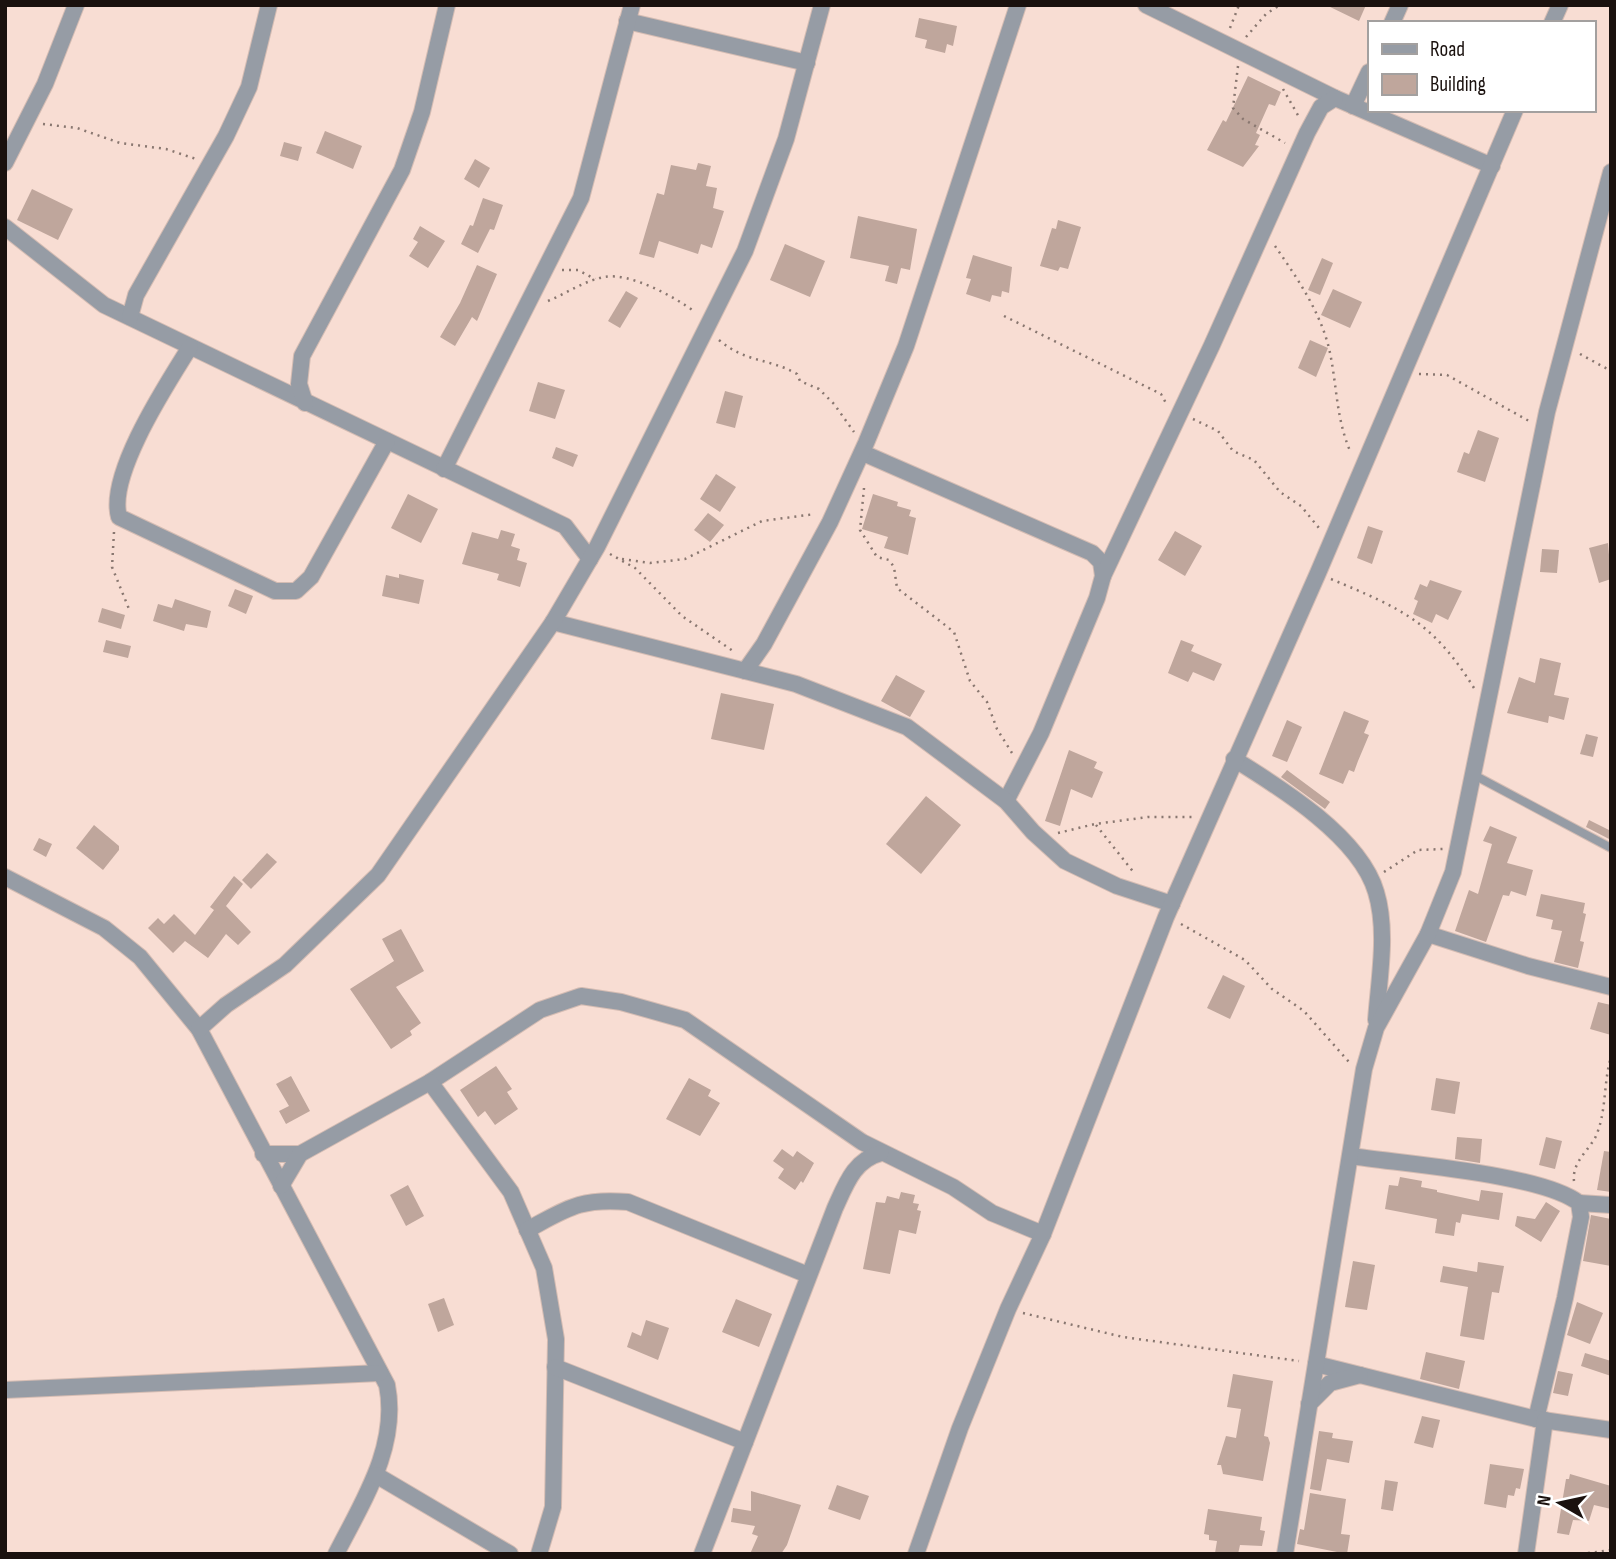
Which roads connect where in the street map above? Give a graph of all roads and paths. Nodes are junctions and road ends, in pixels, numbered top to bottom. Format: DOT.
graph roads {
  1 [pos="76,5"];
  2 [pos="269,5"];
  3 [pos="447,5"];
  4 [pos="822,5"];
  5 [pos="1018,5"];
  6 [pos="1146,5"];
  7 [pos="1239,5"];
  8 [pos="1280,5"];
  9 [pos="1400,5"];
  10 [pos="1560,5"];
  11 [pos="629,13"];
  12 [pos="1393,21"];
  13 [pos="1553,21"];
  14 [pos="1235,50"];
  15 [pos="807,63"];
  16 [pos="1273,68"];
  17 [pos="1368,74"];
  18 [pos="1335,98"];
  19 [pos="1353,106"];
  20 [pos="1515,112"];
  21 [pos="26,123"];
  22 [pos="1307,132"];
  23 [pos="1298,150"];
  24 [pos="5,163"];
  25 [pos="211,163"];
  26 [pos="1492,166"];
  27 [pos="1610,180"];
  28 [pos="5,227"];
  29 [pos="1275,246"];
  30 [pos="545,269"];
  31 [pos="595,279"];
  32 [pos="527,309"];
  33 [pos="1004,316"];
  34 [pos="130,317"];
  35 [pos="707,326"];
  36 [pos="1565,346"];
  37 [pos="190,347"];
  38 [pos="1611,371"];
  39 [pos="1399,380"];
  40 [pos="305,403"];
  41 [pos="1181,412"];
  42 [pos="1544,430"];
  43 [pos="387,441"];
  44 [pos="864,448"];
  45 [pos="444,469"];
  46 [pos="1360,472"];
  47 [pos="864,480"];
  48 [pos="835,511"];
  49 [pos="119,517"];
  50 [pos="1329,542"];
  51 [pos="594,553"];
  52 [pos="622,559"];
  53 [pos="1318,573"];
  54 [pos="1103,576"];
  55 [pos="129,609"];
  56 [pos="553,622"];
  57 [pos="748,667"];
  58 [pos="1474,688"];
  59 [pos="1234,759"];
  60 [pos="1024,766"];
  61 [pos="1474,775"];
  62 [pos="1006,801"];
  63 [pos="1212,808"];
  64 [pos="1095,824"];
  65 [pos="1057,834"];
  66 [pos="1611,848"];
  67 [pos="1457,851"];
  68 [pos="5,877"];
  69 [pos="1370,877"];
  70 [pos="1152,896"];
  71 [pos="1169,911"];
  72 [pos="1428,934"];
  73 [pos="1611,987"];
  74 [pos="1376,1028"];
  75 [pos="199,1029"];
  76 [pos="1611,1057"];
  77 [pos="1364,1069"];
  78 [pos="430,1082"];
  79 [pos="843,1129"];
  80 [pos="880,1153"];
  81 [pos="263,1154"];
  82 [pos="300,1154"];
  83 [pos="1351,1156"];
  84 [pos="849,1177"];
  85 [pos="281,1186"];
  86 [pos="1585,1203"];
  87 [pos="1611,1205"];
  88 [pos="527,1230"];
  89 [pos="1043,1234"];
  90 [pos="808,1275"];
  91 [pos="1008,1309"];
  92 [pos="1316,1364"];
  93 [pos="555,1367"];
  94 [pos="380,1373"];
  95 [pos="1360,1374"];
  96 [pos="5,1390"];
  97 [pos="1309,1404"];
  98 [pos="1540,1419"];
  99 [pos="1611,1430"];
  100 [pos="745,1442"];
  101 [pos="376,1475"];
  102 [pos="1611,1550"];
  103 [pos="337,1554"];
  104 [pos="510,1554"];
  105 [pos="539,1554"];
  106 [pos="702,1554"];
  107 [pos="916,1554"];
  108 [pos="1285,1554"];
  109 [pos="1526,1554"];
  110 [pos="1581,1554"];
  1 -- 21 [label="street"];
  2 -- 25 [label="street"];
  3 -- 40 [label="street"];
  4 -- 15 [label="street"];
  5 -- 44 [label="street"];
  6 -- 14 [label="street"];
  7 -- 14 [label="path"];
  8 -- 14 [label="path"];
  9 -- 12 [label="street"];
  10 -- 13 [label="street"];
  11 -- 15 [label="street"];
  11 -- 30 [label="street"];
  14 -- 16 [label="street"];
  14 -- 23 [label="path"];
  15 -- 35 [label="street"];
  16 -- 18 [label="street"];
  16 -- 22 [label="path"];
  17 -- 19 [label="street"];
  18 -- 19 [label="street"];
  18 -- 22 [label="street"];
  19 -- 26 [label="street"];
  20 -- 26 [label="street"];
  21 -- 24 [label="street"];
  21 -- 25 [label="path"];
  22 -- 23 [label="street"];
  23 -- 41 [label="street"];
  25 -- 34 [label="street"];
  26 -- 39 [label="street"];
  27 -- 36 [label="street"];
  28 -- 34 [label="street"];
  29 -- 46 [label="path"];
  30 -- 31 [label="path"];
  30 -- 32 [label="street"];
  31 -- 32 [label="path"];
  31 -- 35 [label="path"];
  32 -- 45 [label="street"];
  33 -- 41 [label="path"];
  34 -- 37 [label="street"];
  35 -- 44 [label="path"];
  35 -- 51 [label="street"];
  36 -- 38 [label="path"];
  36 -- 42 [label="street"];
  37 -- 40 [label="street"];
  37 -- 49 [label="street"];
  39 -- 42 [label="path"];
  39 -- 46 [label="street"];
  40 -- 43 [label="street"];
  41 -- 50 [label="path"];
  41 -- 54 [label="street"];
  42 -- 61 [label="street"];
  43 -- 45 [label="street"];
  43 -- 49 [label="street"];
  44 -- 48 [label="street"];
  44 -- 54 [label="street"];
  45 -- 51 [label="street"];
  46 -- 50 [label="street"];
  47 -- 60 [label="path"];
  48 -- 52 [label="path"];
  48 -- 57 [label="street"];
  49 -- 55 [label="path"];
  50 -- 53 [label="street"];
  51 -- 52 [label="path"];
  51 -- 56 [label="street"];
  52 -- 57 [label="path"];
  53 -- 58 [label="path"];
  53 -- 59 [label="street"];
  54 -- 60 [label="street"];
  56 -- 57 [label="street"];
  56 -- 75 [label="street"];
  57 -- 62 [label="street"];
  59 -- 63 [label="street"];
  59 -- 69 [label="street"];
  60 -- 62 [label="street"];
  61 -- 66 [label="lane"];
  61 -- 67 [label="street"];
  62 -- 70 [label="street"];
  63 -- 64 [label="path"];
  63 -- 71 [label="street"];
  64 -- 65 [label="path"];
  64 -- 70 [label="path"];
  67 -- 69 [label="path"];
  67 -- 72 [label="street"];
  68 -- 75 [label="street"];
  69 -- 74 [label="street"];
  70 -- 71 [label="street"];
  71 -- 77 [label="path"];
  71 -- 89 [label="street"];
  72 -- 73 [label="street"];
  72 -- 74 [label="street"];
  74 -- 77 [label="street"];
  75 -- 81 [label="street"];
  76 -- 86 [label="path"];
  77 -- 83 [label="street"];
  78 -- 79 [label="street"];
  78 -- 82 [label="street"];
  78 -- 88 [label="street"];
  79 -- 80 [label="street"];
  79 -- 84 [label="street"];
  80 -- 84 [label="street"];
  80 -- 89 [label="street"];
  81 -- 82 [label="street"];
  81 -- 85 [label="street"];
  82 -- 85 [label="street"];
  83 -- 86 [label="street"];
  83 -- 92 [label="street"];
  84 -- 90 [label="street"];
  85 -- 94 [label="street"];
  86 -- 87 [label="street"];
  86 -- 98 [label="street"];
  88 -- 90 [label="street"];
  88 -- 93 [label="street"];
  89 -- 91 [label="street"];
  90 -- 100 [label="street"];
  91 -- 92 [label="path"];
  91 -- 107 [label="street"];
  92 -- 95 [label="street"];
  92 -- 97 [label="street"];
  93 -- 100 [label="street"];
  93 -- 105 [label="street"];
  94 -- 96 [label="street"];
  94 -- 101 [label="street"];
  95 -- 97 [label="street"];
  95 -- 98 [label="street"];
  97 -- 108 [label="street"];
  98 -- 99 [label="street"];
  98 -- 109 [label="street"];
  100 -- 106 [label="street"];
  101 -- 103 [label="street"];
  101 -- 104 [label="street"];
  102 -- 110 [label="path"];
}
